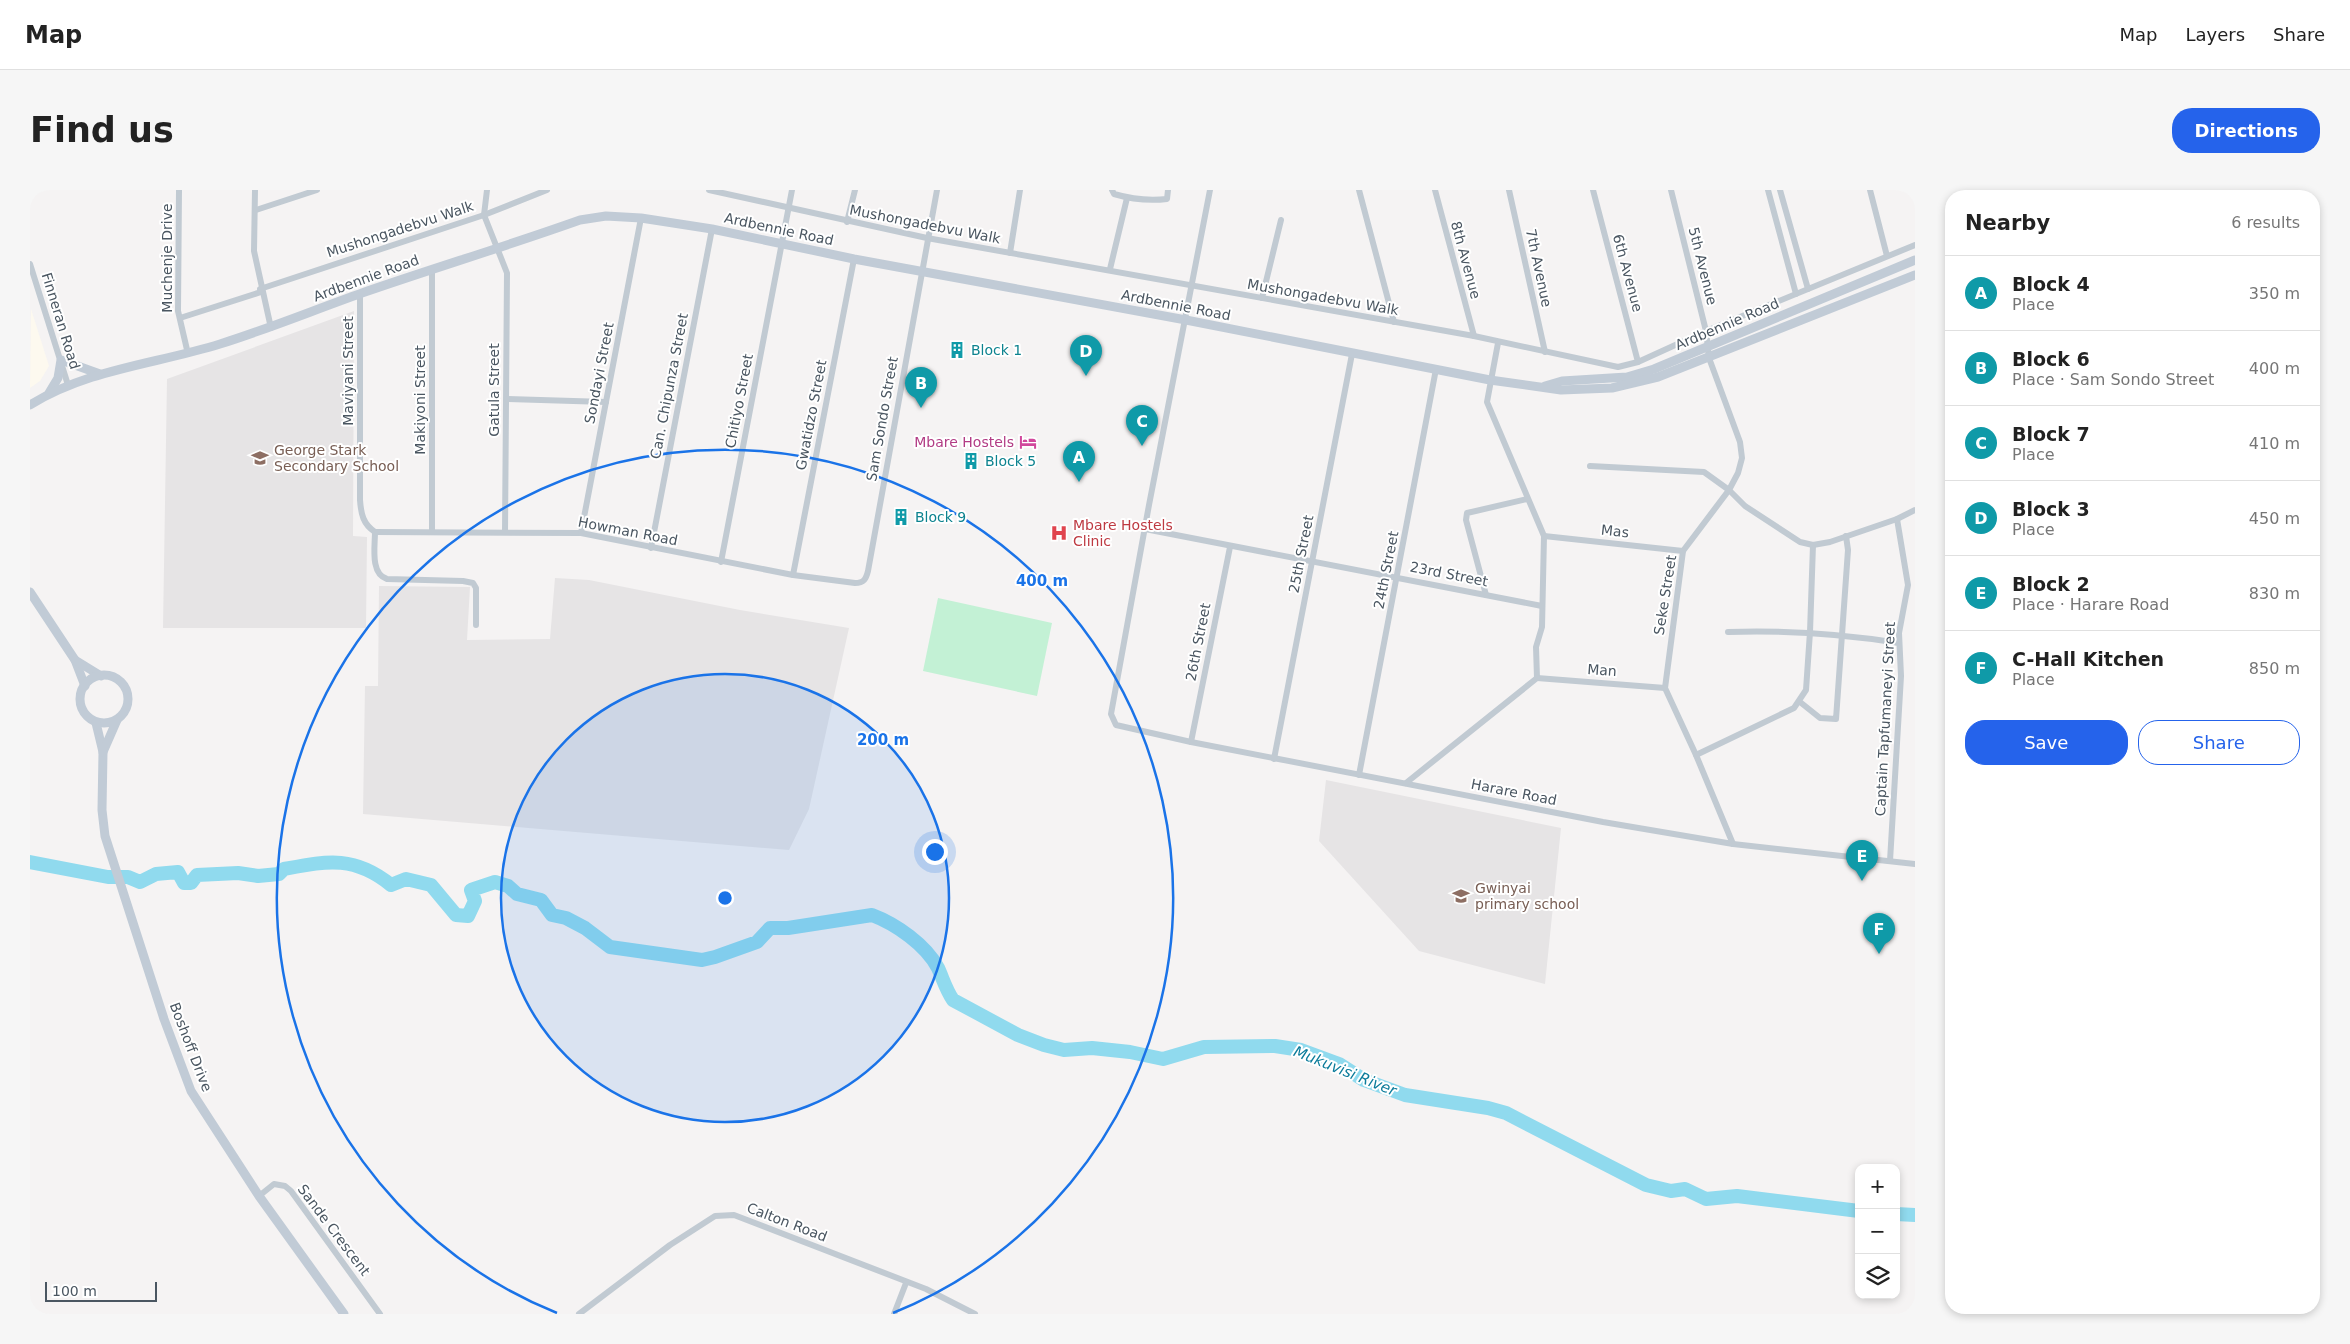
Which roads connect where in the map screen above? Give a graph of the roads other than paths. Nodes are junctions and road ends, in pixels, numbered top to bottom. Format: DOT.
graph roads {
  1 [pos="179,190"];
  2 [pos="256,190"];
  3 [pos="317,190"];
  4 [pos="487,190"];
  5 [pos="547,190"];
  6 [pos="709,190"];
  7 [pos="792,190"];
  8 [pos="855,190"];
  9 [pos="937,190"];
  10 [pos="1020,190"];
  11 [pos="1112,190"];
  12 [pos="1168,190"];
  13 [pos="1210,190"];
  14 [pos="1360,190"];
  15 [pos="1434,190"];
  16 [pos="1510,190"];
  17 [pos="1593,190"];
  18 [pos="1671,190"];
  19 [pos="1768,190"];
  20 [pos="1780,190"];
  21 [pos="1870,190"];
  22 [pos="1127,198"];
  23 [pos="788,208"];
  24 [pos="256,210"];
  25 [pos="484,215"];
  26 [pos="641,218"];
  27 [pos="1281,220"];
  28 [pos="847,222"];
  29 [pos="712,229"];
  30 [pos="927,238"];
  31 [pos="782,245"];
  32 [pos="1915,245"];
  33 [pos="498,249"];
  34 [pos="1010,253"];
  35 [pos="1887,256"];
  36 [pos="854,259"];
  37 [pos="1915,260"];
  38 [pos="1799,261"];
  39 [pos="30,264"];
  40 [pos="1788,265"];
  41 [pos="1110,269"];
  42 [pos="432,270"];
  43 [pos="921,272"];
  44 [pos="1915,275"];
  45 [pos="1192,286"];
  46 [pos="1808,288"];
  47 [pos="261,291"];
  48 [pos="360,294"];
  49 [pos="1796,294"];
  50 [pos="1262,298"];
  51 [pos="180,318"];
  52 [pos="1186,320"];
  53 [pos="1394,322"];
  54 [pos="271,328"];
  55 [pos="1706,331"];
  56 [pos="1474,336"];
  57 [pos="1498,343"];
  58 [pos="1545,352"];
  59 [pos="1708,353"];
  60 [pos="188,354"];
  61 [pos="1352,354"];
  62 [pos="61,360"];
  63 [pos="1638,362"];
  64 [pos="1436,369"];
  65 [pos="100,374"];
  66 [pos="1490,380"];
  67 [pos="68,385"];
  68 [pos="48,394"];
  69 [pos="507,399"];
  70 [pos="606,402"];
  71 [pos="30,405"];
  72 [pos="1590,466"];
  73 [pos="1729,490"];
  74 [pos="1526,499"];
  75 [pos="1915,510"];
  76 [pos="1897,519"];
  77 [pos="1145,529"];
  78 [pos="432,531"];
  79 [pos="375,532"];
  80 [pos="505,532"];
  81 [pos="580,533"];
  82 [pos="1544,536"];
  83 [pos="1846,536"];
  84 [pos="1812,544"];
  85 [pos="1230,547"];
  86 [pos="651,548"];
  87 [pos="1683,550"];
  88 [pos="1313,561"];
  89 [pos="721,562"];
  90 [pos="868,571"];
  91 [pos="793,575"];
  92 [pos="1398,577"];
  93 [pos="30,592"];
  94 [pos="1486,595"];
  95 [pos="1542,606"];
  96 [pos="476,625"];
  97 [pos="1728,632"];
  98 [pos="1810,632"];
  99 [pos="1843,634"];
  100 [pos="1899,643"];
  101 [pos="75,660"];
  102 [pos="101,676"];
  103 [pos="1537,678"];
  104 [pos="85,686"];
  105 [pos="1665,688"];
  106 [pos="1800,702"];
  107 [pos="117,720"];
  108 [pos="96,723"];
  109 [pos="1191,742"];
  110 [pos="103,752"];
  111 [pos="1696,755"];
  112 [pos="1274,758"];
  113 [pos="1358,775"];
  114 [pos="1406,783"];
  115 [pos="1733,844"];
  116 [pos="1890,861"];
  117 [pos="1915,864"];
  118 [pos="259,1196"];
  119 [pos="906,1283"];
  120 [pos="344,1314"];
  121 [pos="380,1314"];
  122 [pos="579,1314"];
  123 [pos="894,1314"];
  124 [pos="975,1314"];
  1 -- 51 [label="street, Muchenje Drive"];
  2 -- 24 [label="street"];
  3 -- 24 [label="street"];
  4 -- 25 [label="street"];
  5 -- 25 [label="street, Mushongadebvu Walk"];
  6 -- 23 [label="street, Mushongadebvu Walk"];
  7 -- 23 [label="street, Chitiyo Street"];
  8 -- 28 [label="street"];
  9 -- 30 [label="street, Sam Sondo Street"];
  10 -- 34 [label="street"];
  11 -- 22 [label="street"];
  12 -- 22 [label="street"];
  13 -- 45 [label="street"];
  14 -- 53 [label="street"];
  15 -- 56 [label="street, 8th Avenue"];
  16 -- 58 [label="street, 7th Avenue"];
  17 -- 63 [label="street, 6th Avenue"];
  18 -- 55 [label="street, 5th Avenue"];
  19 -- 40 [label="street"];
  20 -- 38 [label="street"];
  21 -- 35 [label="street"];
  22 -- 41 [label="street"];
  23 -- 28 [label="street, Mushongadebvu Walk"];
  23 -- 31 [label="street, Chitiyo Street"];
  24 -- 47 [label="street"];
  25 -- 33 [label="street, Gatula Street"];
  25 -- 47 [label="street, Mushongadebvu Walk"];
  26 -- 29 [label="main road, Ardbennie Road"];
  26 -- 33 [label="main road, Ardbennie Road"];
  26 -- 70 [label="street, Sondayi Street"];
  27 -- 50 [label="street"];
  28 -- 30 [label="street, Mushongadebvu Walk"];
  29 -- 31 [label="main road, Ardbennie Road"];
  29 -- 86 [label="street, Can. Chipunza Street"];
  30 -- 34 [label="street, Mushongadebvu Walk"];
  30 -- 43 [label="street, Sam Sondo Street"];
  31 -- 36 [label="main road, Ardbennie Road"];
  31 -- 89 [label="street, Chitiyo Street"];
  32 -- 35 [label="street, Mushongadebvu Walk"];
  33 -- 42 [label="main road, Ardbennie Road"];
  33 -- 69 [label="street, Gatula Street"];
  34 -- 41 [label="street, Mushongadebvu Walk"];
  35 -- 46 [label="street, Mushongadebvu Walk"];
  36 -- 43 [label="main road, Ardbennie Road"];
  36 -- 91 [label="street, Gwatidzo Street"];
  37 -- 59 [label="main road, Ardbennie Road"];
  38 -- 40 [label="street"];
  38 -- 46 [label="street"];
  39 -- 62 [label="street, Finneran Road"];
  40 -- 49 [label="street"];
  41 -- 45 [label="street, Mushongadebvu Walk"];
  42 -- 48 [label="main road, Ardbennie Road"];
  42 -- 78 [label="street, Makiyoni Street"];
  43 -- 52 [label="main road, Ardbennie Road"];
  43 -- 90 [label="street, Sam Sondo Street"];
  44 -- 59 [label="main road, Ardbennie Road"];
  45 -- 50 [label="street, Mushongadebvu Walk"];
  45 -- 52 [label="street"];
  46 -- 49 [label="street, Mushongadebvu Walk"];
  47 -- 51 [label="street, Mushongadebvu Walk"];
  47 -- 54 [label="street"];
  48 -- 54 [label="main road, Ardbennie Road"];
  48 -- 79 [label="street, Maviyani Street"];
  49 -- 55 [label="street, Mushongadebvu Walk"];
  50 -- 53 [label="street, Mushongadebvu Walk"];
  51 -- 60 [label="street, Muchenje Drive"];
  52 -- 61 [label="main road, Ardbennie Road"];
  52 -- 77 [label="street"];
  53 -- 56 [label="street, Mushongadebvu Walk"];
  54 -- 60 [label="main road, Ardbennie Road"];
  55 -- 59 [label="street, 5th Avenue"];
  55 -- 63 [label="street, Mushongadebvu Walk"];
  56 -- 57 [label="street, Mushongadebvu Walk"];
  57 -- 58 [label="street, Mushongadebvu Walk"];
  57 -- 66 [label="street"];
  58 -- 63 [label="street, Mushongadebvu Walk"];
  59 -- 66 [label="main road, Ardbennie Road"];
  59 -- 73 [label="street, Seke Street"];
  60 -- 65 [label="main road, Ardbennie Road"];
  61 -- 64 [label="main road, Ardbennie Road"];
  61 -- 88 [label="street, 25th Street"];
  62 -- 65 [label="main road"];
  62 -- 67 [label="street, Finneran Road"];
  62 -- 68 [label="main road"];
  64 -- 66 [label="main road, Ardbennie Road"];
  64 -- 92 [label="street, 24th Street"];
  65 -- 67 [label="main road, Ardbennie Road"];
  66 -- 74 [label="street"];
  67 -- 68 [label="main road, Ardbennie Road"];
  68 -- 71 [label="main road, Ardbennie Road"];
  69 -- 70 [label="street"];
  69 -- 80 [label="street, Gatula Street"];
  70 -- 81 [label="street, Sondayi Street"];
  72 -- 73 [label="street"];
  73 -- 84 [label="street"];
  73 -- 87 [label="street, Seke Street"];
  74 -- 82 [label="street"];
  74 -- 94 [label="street"];
  75 -- 76 [label="street"];
  76 -- 83 [label="street"];
  76 -- 100 [label="street, Captain Tapfumaneyi Street"];
  77 -- 85 [label="street, 23rd Street"];
  77 -- 109 [label="street, Harare Road"];
  78 -- 79 [label="street, Howman Road"];
  78 -- 80 [label="street, Howman Road"];
  79 -- 96 [label="street"];
  80 -- 81 [label="street, Howman Road"];
  81 -- 86 [label="street, Howman Road"];
  82 -- 87 [label="street, Mas"];
  82 -- 95 [label="street"];
  83 -- 84 [label="street"];
  83 -- 99 [label="street"];
  84 -- 98 [label="street"];
  85 -- 88 [label="street, 23rd Street"];
  85 -- 109 [label="street, 26th Street"];
  86 -- 89 [label="street, Howman Road"];
  87 -- 105 [label="street, Seke Street"];
  88 -- 92 [label="street, 23rd Street"];
  88 -- 112 [label="street, 25th Street"];
  89 -- 91 [label="street, Howman Road"];
  90 -- 91 [label="street, Howman Road"];
  92 -- 94 [label="street, 23rd Street"];
  92 -- 113 [label="street, 24th Street"];
  93 -- 101 [label="main road"];
  94 -- 95 [label="street, 23rd Street"];
  95 -- 103 [label="street"];
  97 -- 98 [label="street"];
  98 -- 99 [label="street"];
  98 -- 106 [label="street"];
  99 -- 100 [label="street"];
  99 -- 106 [label="street"];
  100 -- 116 [label="street, Captain Tapfumaneyi Street"];
  101 -- 102 [label="main road"];
  101 -- 104 [label="main road"];
  102 -- 104 [label="main road"];
  102 -- 107 [label="main road"];
  103 -- 105 [label="street, Man"];
  103 -- 114 [label="street"];
  104 -- 108 [label="main road"];
  105 -- 111 [label="street"];
  106 -- 111 [label="street"];
  107 -- 108 [label="main road"];
  107 -- 110 [label="main road, Boshoff Drive"];
  108 -- 110 [label="main road, Boshoff Drive"];
  109 -- 112 [label="street, Harare Road"];
  110 -- 118 [label="main road, Boshoff Drive"];
  111 -- 115 [label="street"];
  112 -- 113 [label="street, Harare Road"];
  113 -- 114 [label="street, Harare Road"];
  114 -- 115 [label="street, Harare Road"];
  115 -- 116 [label="street, Harare Road"];
  116 -- 117 [label="street, Harare Road"];
  118 -- 120 [label="main road, Boshoff Drive"];
  118 -- 121 [label="street, Sande Crescent"];
  119 -- 122 [label="street, Calton Road"];
  119 -- 123 [label="street"];
  119 -- 124 [label="street, Calton Road"];
}
